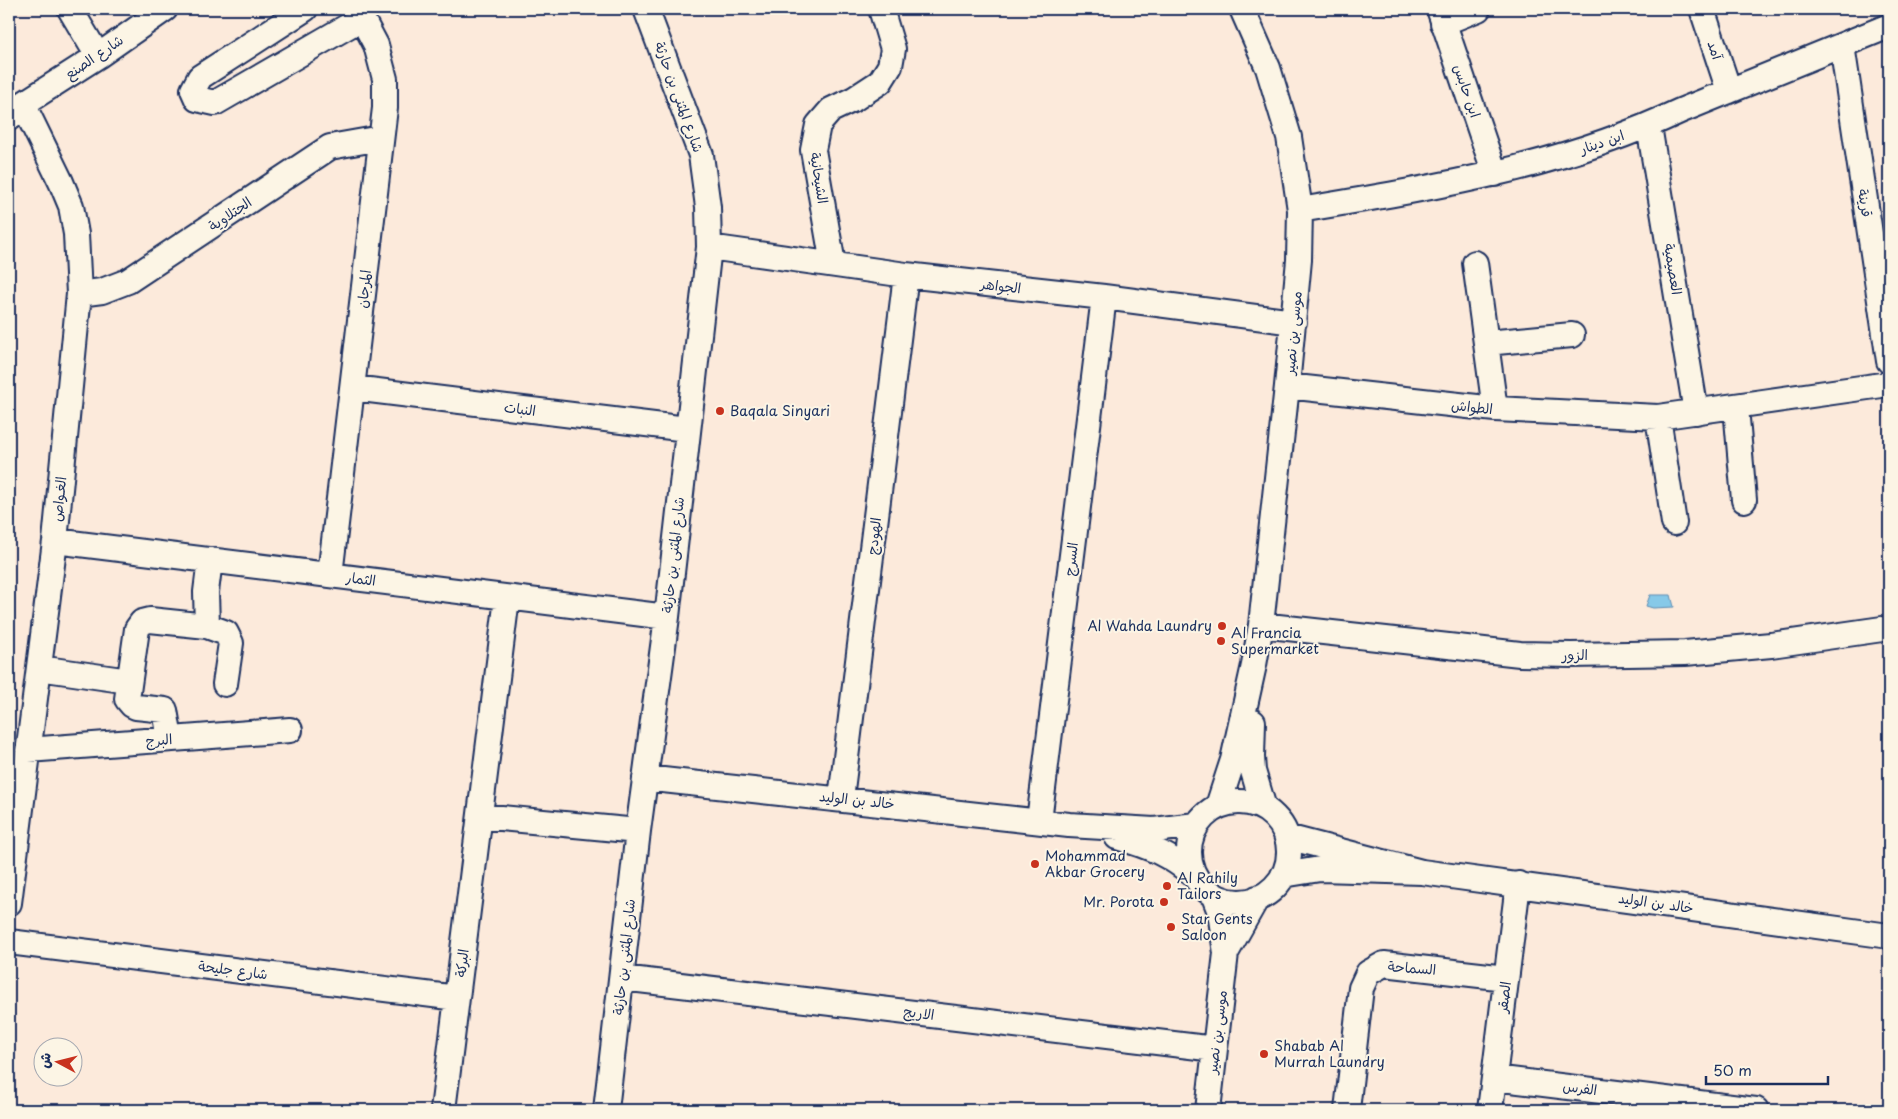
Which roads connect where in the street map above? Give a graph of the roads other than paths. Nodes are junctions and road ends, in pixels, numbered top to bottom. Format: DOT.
graph roads {
  1 [pos="70,9"];
  2 [pos="165,9"];
  3 [pos="305,9"];
  4 [pos="646,9"];
  5 [pos="881,9"];
  6 [pos="1242,9"];
  7 [pos="1478,9"];
  8 [pos="1702,9"];
  9 [pos="359,14"];
  10 [pos="1441,16"];
  11 [pos="1889,26"];
  12 [pos="1842,45"];
  13 [pos="98,56"];
  14 [pos="1729,91"];
  15 [pos="13,110"];
  16 [pos="1649,126"];
  17 [pos="381,138"];
  18 [pos="1495,174"];
  19 [pos="1300,210"];
  20 [pos="709,247"];
  21 [pos="1475,263"];
  22 [pos="833,264"];
  23 [pos="906,275"];
  24 [pos="79,294"];
  25 [pos="1104,297"];
  26 [pos="1294,322"];
  27 [pos="1572,335"];
  28 [pos="1486,343"];
  29 [pos="1889,361"];
  30 [pos="1889,384"];
  31 [pos="1287,386"];
  32 [pos="353,388"];
  33 [pos="1736,407"];
  34 [pos="1495,409"];
  35 [pos="1696,412"];
  36 [pos="1658,417"];
  37 [pos="687,429"];
  38 [pos="1744,500"];
  39 [pos="1674,523"];
  40 [pos="55,541"];
  41 [pos="210,560"];
  42 [pos="330,575"];
  43 [pos="507,598"];
  44 [pos="666,617"];
  45 [pos="1260,625"];
  46 [pos="207,626"];
  47 [pos="1889,628"];
  48 [pos="1254,665"];
  49 [pos="39,668"];
  50 [pos="129,681"];
  51 [pos="225,684"];
  52 [pos="290,730"];
  53 [pos="170,739"];
  54 [pos="28,750"];
  55 [pos="645,778"];
  56 [pos="842,798"];
  57 [pos="1218,806"];
  58 [pos="1264,808"];
  59 [pos="480,816"];
  60 [pos="1039,821"];
  61 [pos="1069,825"];
  62 [pos="1196,825"];
  63 [pos="638,831"];
  64 [pos="1286,837"];
  65 [pos="1422,872"];
  66 [pos="1283,875"];
  67 [pos="1196,876"];
  68 [pos="1518,884"];
  69 [pos="1213,894"];
  70 [pos="1257,898"];
  71 [pos="9,903"];
  72 [pos="1889,936"];
  73 [pos="9,942"];
  74 [pos="1226,953"];
  75 [pos="622,978"];
  76 [pos="1506,978"];
  77 [pos="457,998"];
  78 [pos="1215,1048"];
  79 [pos="1494,1078"];
  80 [pos="443,1110"];
  81 [pos="606,1110"];
  82 [pos="1208,1110"];
  83 [pos="1347,1110"];
  84 [pos="1490,1110"];
  85 [pos="1756,1110"];
  1 -- 13 [label="street"];
  2 -- 13 [label="street, شارع الصنع"];
  3 -- 9 [label="street"];
  4 -- 20 [label="street, شارع المثنى بن حارثة"];
  5 -- 22 [label="street, الشيحانية"];
  6 -- 19 [label="street, موسى بن نصير"];
  7 -- 10 [label="street"];
  8 -- 14 [label="street, آمد"];
  9 -- 17 [label="street, المرجان"];
  10 -- 18 [label="street, ابن حابس"];
  11 -- 12 [label="street, ابن دينار"];
  12 -- 14 [label="street, ابن دينار"];
  12 -- 29 [label="street, قرينة"];
  13 -- 15 [label="street, شارع الصنع"];
  14 -- 16 [label="street, ابن دينار"];
  15 -- 24 [label="street, الغـواص"];
  16 -- 18 [label="street, ابن دينار"];
  16 -- 35 [label="street, العصيمية"];
  17 -- 24 [label="street, الجتلاوية"];
  17 -- 32 [label="street, المرجان"];
  18 -- 19 [label="street, ابن دينار"];
  19 -- 26 [label="street, موسى بن نصير"];
  20 -- 22 [label="street, الجواهر"];
  20 -- 37 [label="street, شارع المثنى بن حارثة"];
  21 -- 28 [label="street"];
  22 -- 23 [label="street, الجواهر"];
  23 -- 25 [label="street, الجواهر"];
  23 -- 56 [label="street, الهودج"];
  24 -- 40 [label="street, الغـواص"];
  25 -- 26 [label="street, الجواهر"];
  25 -- 60 [label="street, السرج"];
  26 -- 31 [label="street, موسى بن نصير"];
  27 -- 28 [label="street"];
  28 -- 34 [label="street"];
  30 -- 33 [label="street, الطواش"];
  31 -- 34 [label="street, الطواش"];
  31 -- 45 [label="street, موسى بن نصير"];
  32 -- 37 [label="street, النبات"];
  32 -- 42 [label="street, المرجان"];
  33 -- 35 [label="street, الطواش"];
  33 -- 38 [label="street"];
  34 -- 36 [label="street, الطواش"];
  35 -- 36 [label="street, الطواش"];
  36 -- 39 [label="street"];
  37 -- 44 [label="street, شارع المثنى بن حارثة"];
  40 -- 41 [label="street, الثمار"];
  40 -- 49 [label="street, الغـواص"];
  41 -- 42 [label="street, الثمار"];
  41 -- 46 [label="street"];
  42 -- 43 [label="street, الثمار"];
  43 -- 44 [label="street, الثمار"];
  43 -- 59 [label="street, البركة"];
  44 -- 55 [label="street, شارع المثنى بن حارثة"];
  45 -- 47 [label="street, الزور"];
  45 -- 48 [label="street, موسى بن نصير"];
  46 -- 50 [label="street"];
  46 -- 51 [label="street"];
  48 -- 57 [label="street, موسى بن نصير"];
  48 -- 58 [label="street, موسى بن نصير"];
  49 -- 50 [label="street"];
  49 -- 54 [label="street, الغـواص"];
  50 -- 53 [label="street"];
  52 -- 53 [label="street, البرج"];
  53 -- 54 [label="street, البرج"];
  54 -- 71 [label="street, الغـواص"];
  55 -- 56 [label="street, خالد بن الوليد"];
  55 -- 63 [label="street, شارع المثنى بن حارثة"];
  56 -- 60 [label="street, خالد بن الوليد"];
  57 -- 58 [label="street"];
  57 -- 62 [label="street"];
  58 -- 64 [label="street"];
  59 -- 63 [label="street"];
  59 -- 77 [label="street, البركة"];
  60 -- 61 [label="street, خالد بن الوليد"];
  61 -- 62 [label="street, خالد بن الوليد"];
  61 -- 67 [label="street, خالد بن الوليد"];
  62 -- 67 [label="street"];
  63 -- 75 [label="street, شارع المثنى بن حارثة"];
  64 -- 65 [label="street, خالد بن الوليد"];
  64 -- 66 [label="street"];
  65 -- 66 [label="street, خالد بن الوليد"];
  65 -- 68 [label="street, خالد بن الوليد"];
  66 -- 70 [label="street"];
  67 -- 69 [label="street"];
  68 -- 72 [label="street, خالد بن الوليد"];
  68 -- 76 [label="street, الصقر"];
  69 -- 70 [label="street"];
  69 -- 74 [label="street, موسى بن نصير"];
  70 -- 74 [label="street, موسى بن نصير"];
  73 -- 77 [label="street, شارع جليحة"];
  74 -- 78 [label="street, موسى بن نصير"];
  75 -- 78 [label="street, الاريج"];
  75 -- 81 [label="street, شارع المثنى بن حارثة"];
  76 -- 79 [label="street, الصقر"];
  76 -- 83 [label="street, السماحة"];
  77 -- 80 [label="street, البركة"];
  78 -- 82 [label="street, موسى بن نصير"];
  79 -- 84 [label="street, الصقر"];
  79 -- 85 [label="street, الفرس"];
}
